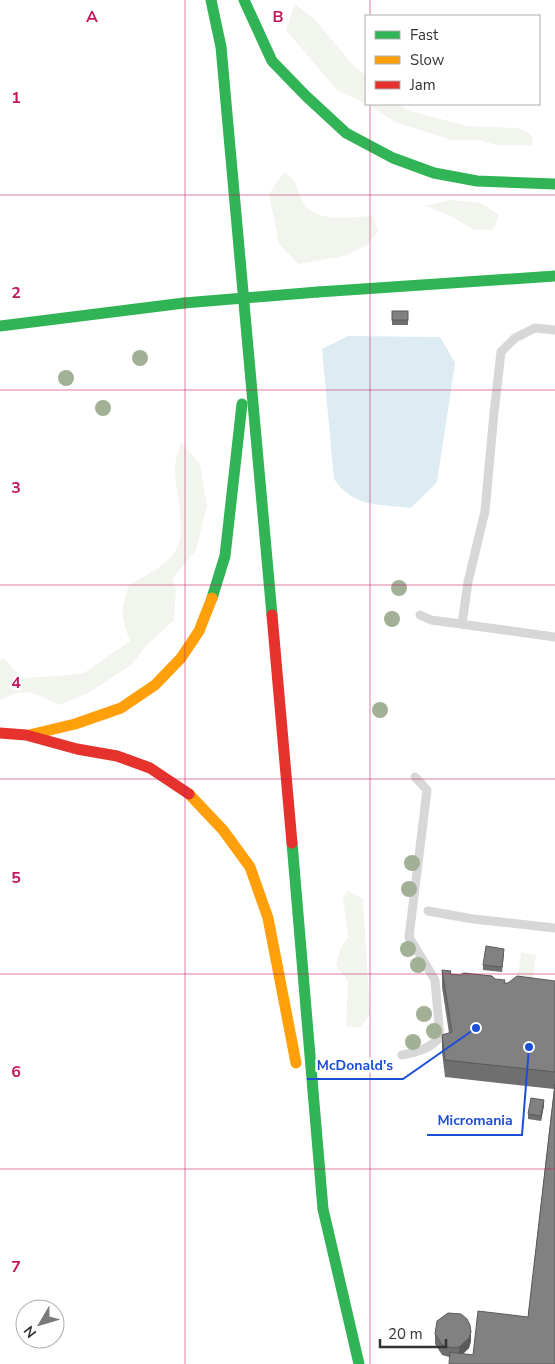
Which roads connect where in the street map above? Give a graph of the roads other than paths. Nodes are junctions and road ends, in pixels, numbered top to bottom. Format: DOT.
graph roads {
  1 [pos="211,0"];
  2 [pos="244,0"];
  3 [pos="555,184"];
  4 [pos="555,276"];
  5 [pos="0,326"];
  6 [pos="555,330"];
  7 [pos="249,346"];
  8 [pos="420,615"];
  9 [pos="462,624"];
  10 [pos="555,637"];
  11 [pos="0,734"];
  12 [pos="26,735"];
  13 [pos="415,777"];
  14 [pos="428,911"];
  15 [pos="555,928"];
  16 [pos="402,1055"];
  17 [pos="297,1073"];
  18 [pos="301,1092"];
  19 [pos="323,1209"];
  20 [pos="359,1364"];
  1 -- 7 [label="main road"];
  2 -- 3 [label="main road"];
  4 -- 5 [label="main road, bridge"];
  6 -- 9 [label="lane"];
  7 -- 12 [label="main road"];
  7 -- 19 [label="main road"];
  8 -- 9 [label="lane"];
  9 -- 10 [label="lane"];
  11 -- 12 [label="main road"];
  12 -- 17 [label="main road"];
  13 -- 16 [label="lane"];
  14 -- 15 [label="lane"];
  18 -- 19 [label="main road"];
  19 -- 20 [label="main road"];
}
